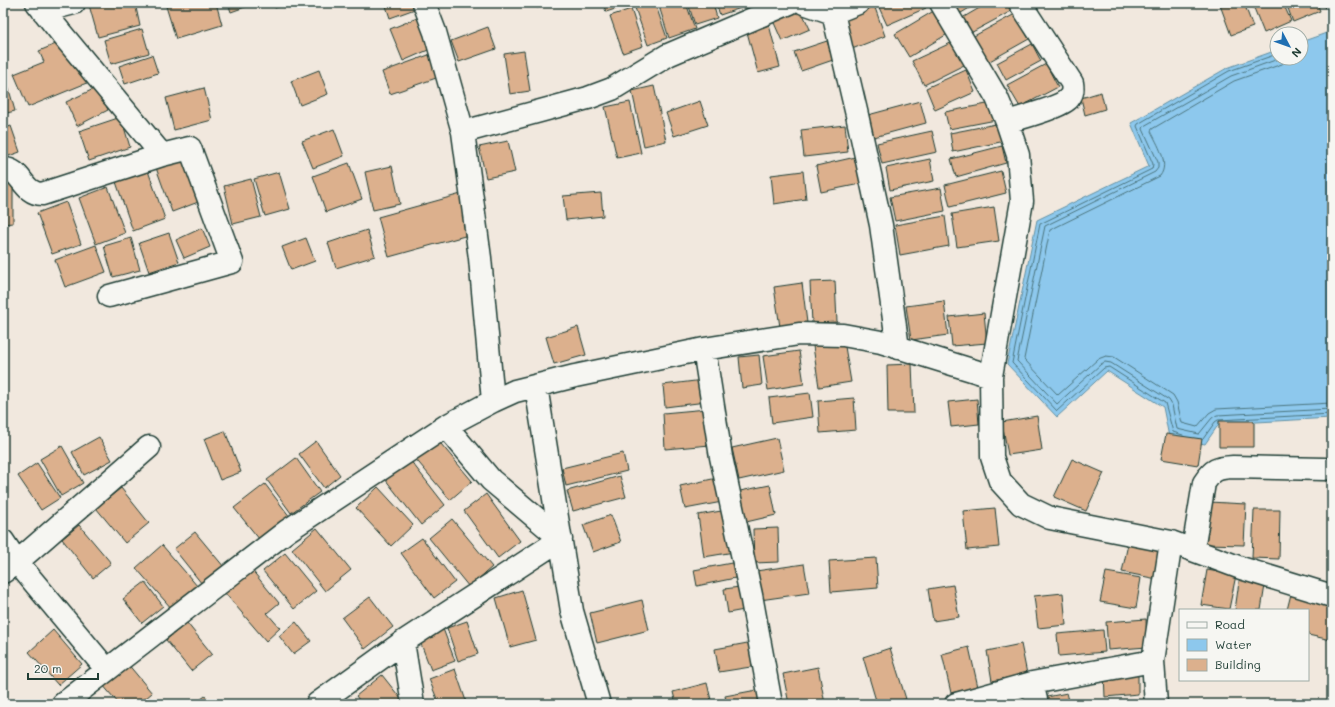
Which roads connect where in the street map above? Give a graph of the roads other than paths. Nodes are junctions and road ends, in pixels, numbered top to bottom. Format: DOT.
graph roads {
  1 [pos="74,3"];
  2 [pos="424,3"];
  3 [pos="790,3"];
  4 [pos="804,3"];
  5 [pos="858,3"];
  6 [pos="941,3"];
  7 [pos="1020,3"];
  8 [pos="40,7"];
  9 [pos="833,13"];
  10 [pos="1007,122"];
  11 [pos="463,132"];
  12 [pos="162,155"];
  13 [pos="3,169"];
  14 [pos="110,296"];
  15 [pos="898,348"];
  16 [pos="704,349"];
  17 [pos="990,376"];
  18 [pos="536,386"];
  19 [pos="493,395"];
  20 [pos="446,426"];
  21 [pos="149,447"];
  22 [pos="1325,469"];
  23 [pos="561,539"];
  24 [pos="3,541"];
  25 [pos="1171,542"];
  26 [pos="1193,550"];
  27 [pos="10,567"];
  28 [pos="1332,596"];
  29 [pos="403,642"];
  30 [pos="1153,661"];
  31 [pos="107,670"];
  32 [pos="1032,682"];
  33 [pos="63,704"];
  34 [pos="317,704"];
  35 [pos="413,704"];
  36 [pos="599,704"];
  37 [pos="771,704"];
  38 [pos="956,704"];
  39 [pos="1037,704"];
  40 [pos="1156,704"];
  1 -- 8 [label="street"];
  2 -- 11 [label="street"];
  3 -- 11 [label="street"];
  4 -- 9 [label="street"];
  5 -- 9 [label="street"];
  6 -- 10 [label="street"];
  7 -- 10 [label="street"];
  8 -- 12 [label="street"];
  9 -- 15 [label="street"];
  10 -- 17 [label="street"];
  11 -- 19 [label="street"];
  12 -- 13 [label="street"];
  12 -- 14 [label="street"];
  15 -- 16 [label="street"];
  15 -- 17 [label="street"];
  16 -- 18 [label="street"];
  16 -- 37 [label="street"];
  17 -- 25 [label="street"];
  18 -- 19 [label="street"];
  18 -- 23 [label="street"];
  19 -- 20 [label="street"];
  20 -- 23 [label="street"];
  20 -- 31 [label="street"];
  21 -- 27 [label="street"];
  22 -- 26 [label="street"];
  23 -- 29 [label="street"];
  23 -- 36 [label="street"];
  24 -- 27 [label="street"];
  25 -- 26 [label="street"];
  25 -- 30 [label="street"];
  26 -- 28 [label="street"];
  27 -- 31 [label="street"];
  29 -- 34 [label="street"];
  29 -- 35 [label="street"];
  30 -- 32 [label="street"];
  30 -- 40 [label="street"];
  31 -- 33 [label="street"];
  32 -- 38 [label="street"];
  32 -- 39 [label="street"];
}
